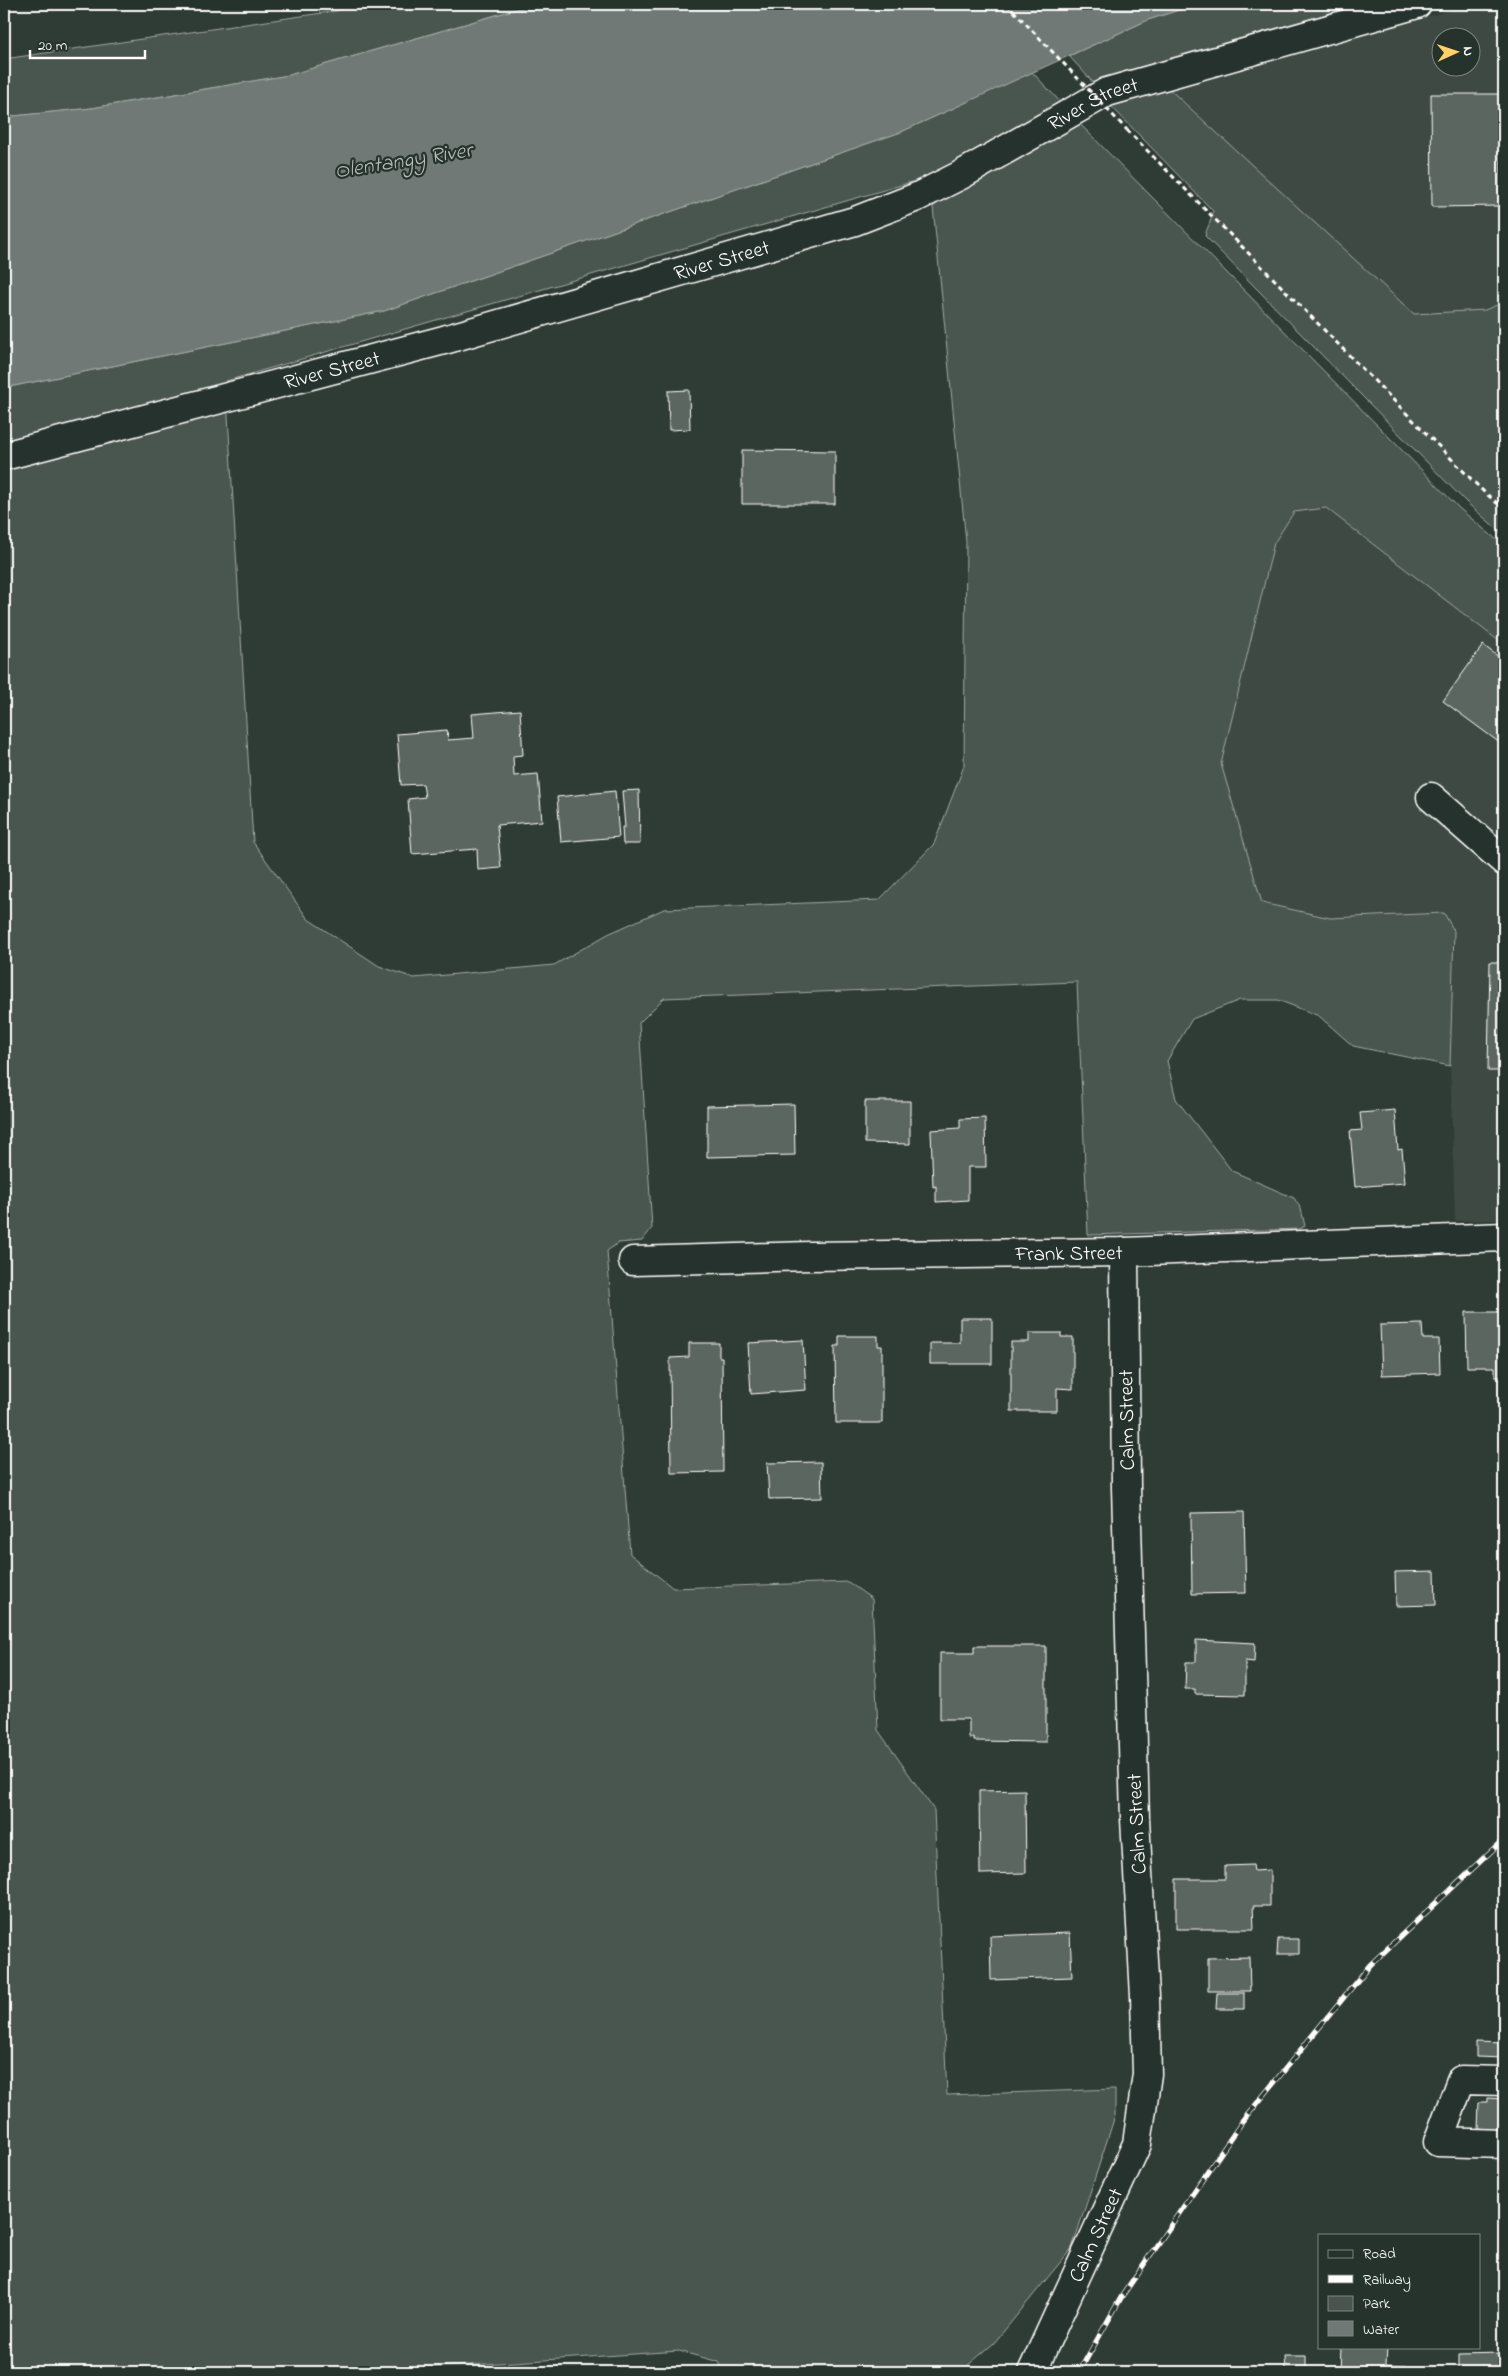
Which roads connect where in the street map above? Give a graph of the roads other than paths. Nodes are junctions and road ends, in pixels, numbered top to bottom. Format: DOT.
graph roads {
  1 [pos="1417,4"];
  2 [pos="4,456"];
  3 [pos="1430,797"];
  4 [pos="1504,861"];
  5 [pos="1504,1237"];
  6 [pos="1124,1252"];
  7 [pos="633,1261"];
  8 [pos="1504,2081"];
  9 [pos="1504,2144"];
  10 [pos="1032,2372"];
  1 -- 2 [label="street, River Street"];
  3 -- 4 [label="street"];
  5 -- 6 [label="street, Frank Street"];
  6 -- 7 [label="street, Frank Street"];
  6 -- 10 [label="street, Calm Street"];
  8 -- 9 [label="street"];
}
